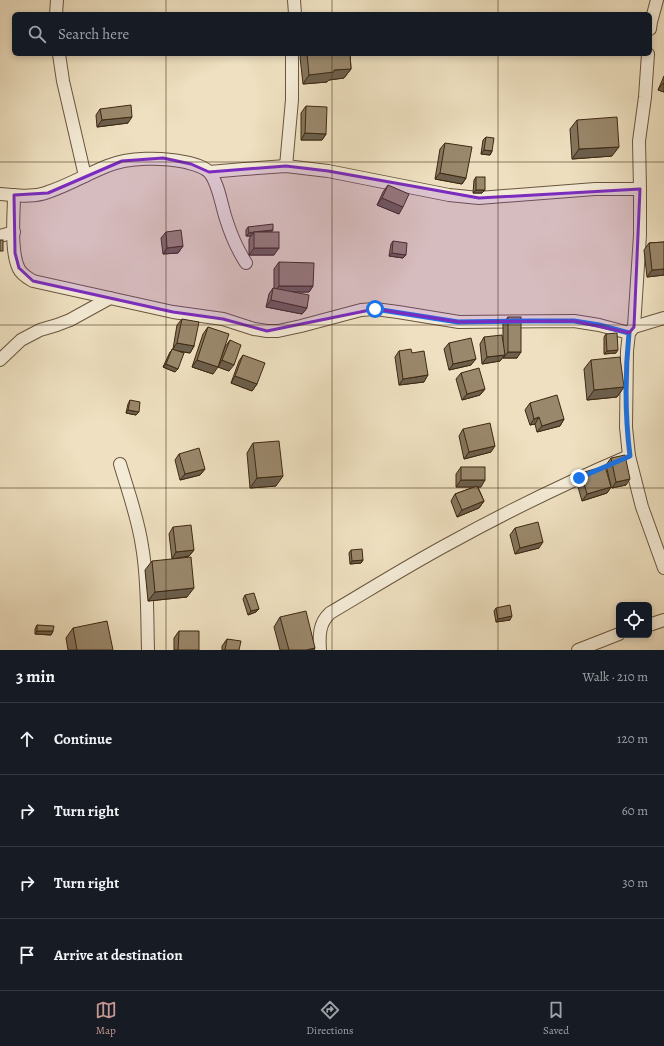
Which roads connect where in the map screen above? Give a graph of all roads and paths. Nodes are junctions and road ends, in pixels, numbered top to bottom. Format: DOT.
graph roads {
  1 [pos="57,0"];
  2 [pos="294,0"];
  3 [pos="657,0"];
  4 [pos="56,12"];
  5 [pos="295,12"];
  6 [pos="652,21"];
  7 [pos="58,56"];
  8 [pos="292,56"];
  9 [pos="648,56"];
  10 [pos="286,166"];
  11 [pos="209,172"];
  12 [pos="85,176"];
  13 [pos="640,189"];
  14 [pos="0,194"];
  15 [pos="14,195"];
  16 [pos="14,232"];
  17 [pos="0,236"];
  18 [pos="246,263"];
  19 [pos="110,298"];
  20 [pos="664,318"];
  21 [pos="631,330"];
  22 [pos="0,360"];
  23 [pos="630,456"];
  24 [pos="120,464"];
  25 [pos="664,568"];
  26 [pos="664,620"];
  27 [pos="652,624"];
  28 [pos="616,635"];
  29 [pos="148,650"];
  30 [pos="320,650"];
  31 [pos="578,650"];
  1 -- 4 [label="street"];
  2 -- 5 [label="street"];
  3 -- 6 [label="street"];
  7 -- 12 [label="street"];
  8 -- 10 [label="street"];
  9 -- 13 [label="street"];
  10 -- 11 [label="street"];
  10 -- 13 [label="street"];
  11 -- 12 [label="street"];
  11 -- 18 [label="street"];
  12 -- 15 [label="street"];
  13 -- 21 [label="street"];
  14 -- 15 [label="street"];
  15 -- 16 [label="street"];
  16 -- 17 [label="street"];
  16 -- 19 [label="street"];
  19 -- 21 [label="street"];
  19 -- 22 [label="street"];
  20 -- 21 [label="street"];
  21 -- 23 [label="street"];
  23 -- 25 [label="street"];
  23 -- 30 [label="street"];
  24 -- 29 [label="street"];
  26 -- 27 [label="street"];
  28 -- 31 [label="street"];
}
